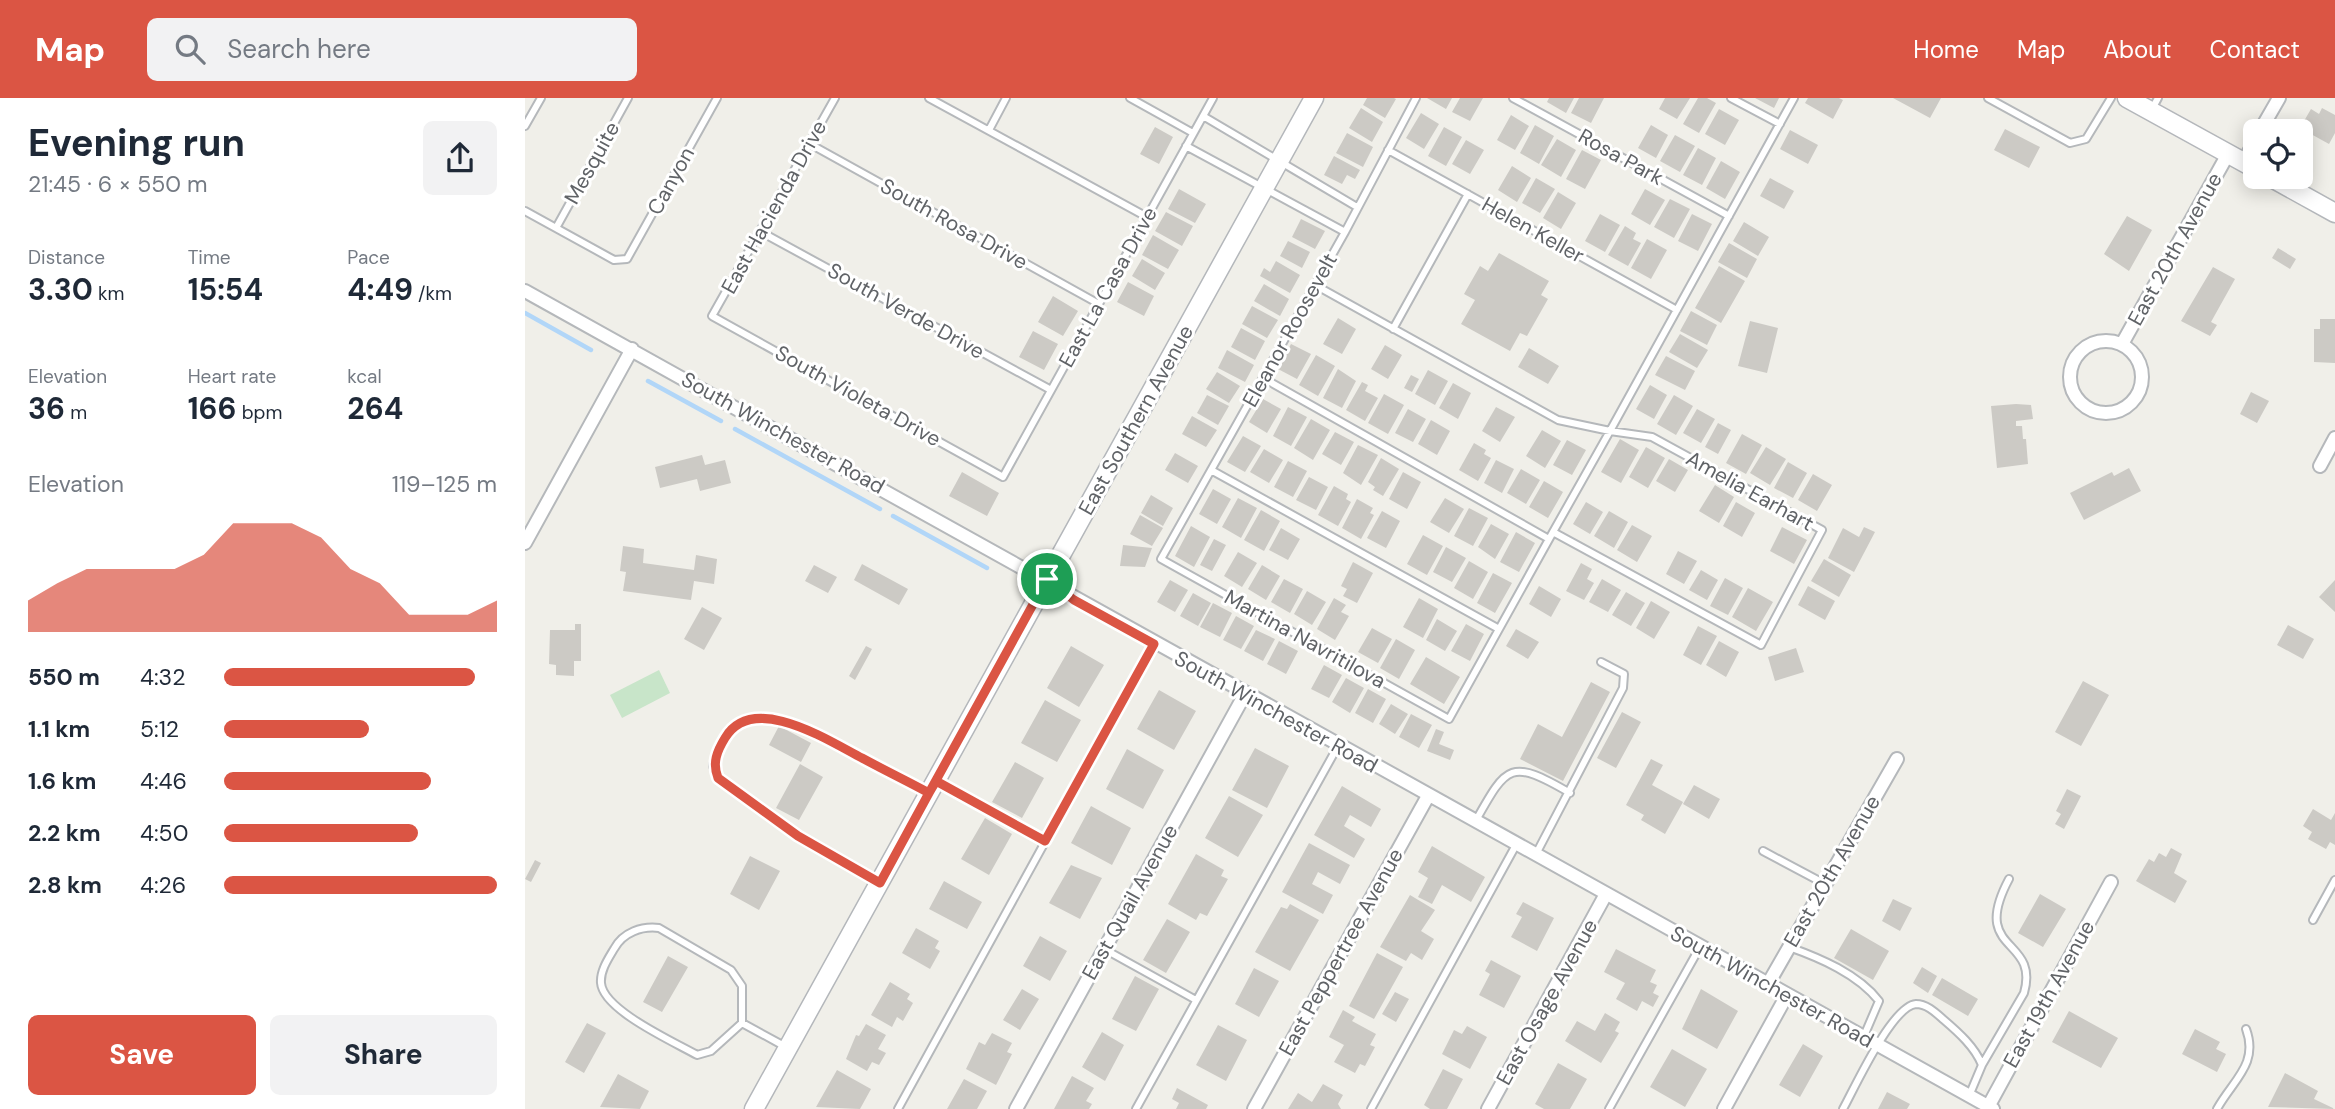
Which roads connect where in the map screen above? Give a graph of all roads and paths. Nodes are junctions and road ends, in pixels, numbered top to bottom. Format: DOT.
graph roads {
  1 [pos="541,98"];
  2 [pos="628,98"];
  3 [pos="717,98"];
  4 [pos="835,98"];
  5 [pos="929,98"];
  6 [pos="1006,98"];
  7 [pos="1130,98"];
  8 [pos="1213,98"];
  9 [pos="1314,98"];
  10 [pos="1416,98"];
  11 [pos="1513,98"];
  12 [pos="1731,98"];
  13 [pos="1794,98"];
  14 [pos="1988,98"];
  15 [pos="2111,98"];
  16 [pos="2127,98"];
  17 [pos="2279,98"];
  18 [pos="2154,104"];
  19 [pos="1203,116"];
  20 [pos="2267,119"];
  21 [pos="1780,124"];
  22 [pos="525,126"];
  23 [pos="989,130"];
  24 [pos="1193,133"];
  25 [pos="810,144"];
  26 [pos="1186,146"];
  27 [pos="1388,150"];
  28 [pos="1279,161"];
  29 [pos="2242,162"];
  30 [pos="1265,187"];
  31 [pos="2292,189"];
  32 [pos="1468,194"];
  33 [pos="1357,207"];
  34 [pos="525,211"];
  35 [pos="2335,213"];
  36 [pos="1729,216"];
  37 [pos="1147,217"];
  38 [pos="556,228"];
  39 [pos="761,232"];
  40 [pos="1345,232"];
  41 [pos="1315,285"];
  42 [pos="525,290"];
  43 [pos="1099,304"];
  44 [pos="1677,310"];
  45 [pos="712,316"];
  46 [pos="1393,328"];
  47 [pos="2122,344"];
  48 [pos="632,349"];
  49 [pos="1263,378"];
  50 [pos="1051,390"];
  51 [pos="1609,430"];
  52 [pos="2335,438"];
  53 [pos="2320,466"];
  54 [pos="1211,470"];
  55 [pos="1003,477"];
  56 [pos="1551,536"];
  57 [pos="525,543"];
  58 [pos="1161,559"];
  59 [pos="1047,579"];
  60 [pos="1499,629"];
  61 [pos="1154,644"];
  62 [pos="1601,662"];
  63 [pos="1245,694"];
  64 [pos="1338,746"];
  65 [pos="1897,759"];
  66 [pos="932,787"];
  67 [pos="1570,793"];
  68 [pos="1429,796"];
  69 [pos="1475,822"];
  70 [pos="1045,841"];
  71 [pos="1516,845"];
  72 [pos="1763,851"];
  73 [pos="1535,856"];
  74 [pos="2009,879"];
  75 [pos="2335,880"];
  76 [pos="2111,882"];
  77 [pos="880,883"];
  78 [pos="1825,884"];
  79 [pos="1606,894"];
  80 [pos="2313,920"];
  81 [pos="1700,947"];
  82 [pos="1789,947"];
  83 [pos="1104,949"];
  84 [pos="1768,984"];
  85 [pos="1787,995"];
  86 [pos="1196,1000"];
  87 [pos="742,1023"];
  88 [pos="2246,1029"];
  89 [pos="1864,1037"];
  90 [pos="1878,1046"];
  91 [pos="788,1048"];
  92 [pos="1982,1065"];
  93 [pos="1969,1096"];
  94 [pos="1991,1108"];
  95 [pos="754,1109"];
  96 [pos="898,1109"];
  97 [pos="1016,1109"];
  98 [pos="1136,1109"];
  99 [pos="1254,1109"];
  100 [pos="1371,1109"];
  101 [pos="1487,1109"];
  102 [pos="1609,1109"];
  103 [pos="1724,1109"];
  104 [pos="1843,1109"];
  105 [pos="1962,1109"];
  106 [pos="2217,1109"];
  1 -- 22 [label="lane"];
  2 -- 38 [label="lane, Mesquite"];
  3 -- 38 [label="lane, Canyon"];
  4 -- 25 [label="lane, East Hacienda Drive"];
  5 -- 23 [label="lane"];
  6 -- 23 [label="lane"];
  7 -- 24 [label="lane"];
  8 -- 19 [label="lane, East La Casa Drive"];
  9 -- 28 [label="main road, East Southern Avenue"];
  10 -- 27 [label="lane, Eleanor Roosevelt"];
  11 -- 36 [label="lane, Rosa Park"];
  12 -- 21 [label="lane"];
  13 -- 21 [label="lane"];
  14 -- 15 [label="lane"];
  16 -- 18 [label="main road"];
  17 -- 20 [label="street"];
  18 -- 29 [label="main road"];
  19 -- 24 [label="lane, East La Casa Drive"];
  19 -- 28 [label="lane"];
  21 -- 36 [label="lane"];
  23 -- 37 [label="lane"];
  24 -- 26 [label="lane, East La Casa Drive"];
  25 -- 39 [label="lane, East Hacienda Drive"];
  25 -- 43 [label="lane, South Rosa Drive"];
  26 -- 30 [label="lane"];
  26 -- 37 [label="lane, East La Casa Drive"];
  27 -- 32 [label="lane, Helen Keller"];
  27 -- 33 [label="lane, Eleanor Roosevelt"];
  28 -- 30 [label="main road, East Southern Avenue"];
  28 -- 33 [label="lane"];
  29 -- 47 [label="street, East 20th Avenue"];
  30 -- 40 [label="lane"];
  30 -- 59 [label="main road, East Southern Avenue"];
  31 -- 35 [label="main road"];
  32 -- 44 [label="lane, Helen Keller"];
  32 -- 46 [label="lane"];
  33 -- 40 [label="lane, Eleanor Roosevelt"];
  34 -- 38 [label="lane"];
  36 -- 44 [label="lane"];
  37 -- 43 [label="lane, East La Casa Drive"];
  39 -- 45 [label="lane, East Hacienda Drive"];
  39 -- 50 [label="lane, South Verde Drive"];
  40 -- 41 [label="lane, Eleanor Roosevelt"];
  41 -- 46 [label="lane"];
  41 -- 49 [label="lane, Eleanor Roosevelt"];
  42 -- 48 [label="street, South Winchester Road"];
  43 -- 50 [label="lane, East La Casa Drive"];
  44 -- 51 [label="lane"];
  45 -- 55 [label="lane, South Violeta Drive"];
  46 -- 51 [label="lane"];
  47 -- 47 [label="street, East 20th Avenue"];
  48 -- 57 [label="street"];
  48 -- 59 [label="street, South Winchester Road"];
  49 -- 54 [label="lane, Eleanor Roosevelt"];
  49 -- 56 [label="lane"];
  50 -- 55 [label="lane, East La Casa Drive"];
  51 -- 56 [label="lane"];
  51 -- 56 [label="lane, Amelia Earhart"];
  52 -- 53 [label="street"];
  54 -- 58 [label="lane, Eleanor Roosevelt"];
  54 -- 60 [label="lane"];
  56 -- 60 [label="lane"];
  58 -- 60 [label="lane, Martina Navritilova"];
  59 -- 61 [label="street, South Winchester Road"];
  59 -- 66 [label="main road, East Southern Avenue"];
  61 -- 63 [label="street, South Winchester Road"];
  61 -- 70 [label="lane"];
  62 -- 67 [label="lane"];
  63 -- 64 [label="street, South Winchester Road"];
  63 -- 83 [label="street, East Quail Avenue"];
  64 -- 68 [label="street, South Winchester Road"];
  64 -- 86 [label="lane"];
  65 -- 78 [label="street, East 20th Avenue"];
  66 -- 70 [label="lane"];
  66 -- 77 [label="main road, East Southern Avenue"];
  66 -- 77 [label="lane"];
  67 -- 69 [label="lane"];
  67 -- 73 [label="lane"];
  68 -- 69 [label="street, South Winchester Road"];
  68 -- 99 [label="street, East Peppertree Avenue"];
  69 -- 71 [label="street, South Winchester Road"];
  70 -- 96 [label="lane"];
  71 -- 73 [label="street, South Winchester Road"];
  71 -- 100 [label="lane"];
  72 -- 78 [label="lane"];
  73 -- 79 [label="street, South Winchester Road"];
  74 -- 92 [label="lane"];
  75 -- 80 [label="lane"];
  76 -- 94 [label="street, East 19th Avenue"];
  77 -- 91 [label="main road, East Southern Avenue"];
  78 -- 82 [label="street, East 20th Avenue"];
  79 -- 81 [label="street, South Winchester Road"];
  79 -- 101 [label="street, East Osage Avenue"];
  81 -- 84 [label="street, South Winchester Road"];
  81 -- 102 [label="lane"];
  82 -- 84 [label="street, East 20th Avenue"];
  82 -- 89 [label="lane"];
  83 -- 86 [label="lane"];
  83 -- 97 [label="street, East Quail Avenue"];
  84 -- 85 [label="street, South Winchester Road"];
  85 -- 89 [label="street, South Winchester Road"];
  85 -- 103 [label="street"];
  86 -- 98 [label="lane"];
  87 -- 87 [label="lane"];
  87 -- 91 [label="lane"];
  88 -- 106 [label="lane"];
  89 -- 90 [label="street, South Winchester Road"];
  90 -- 92 [label="lane"];
  90 -- 93 [label="street, South Winchester Road"];
  90 -- 104 [label="lane"];
  91 -- 95 [label="main road, East Southern Avenue"];
  92 -- 93 [label="lane"];
  93 -- 94 [label="street, South Winchester Road"];
  93 -- 105 [label="street"];
}
